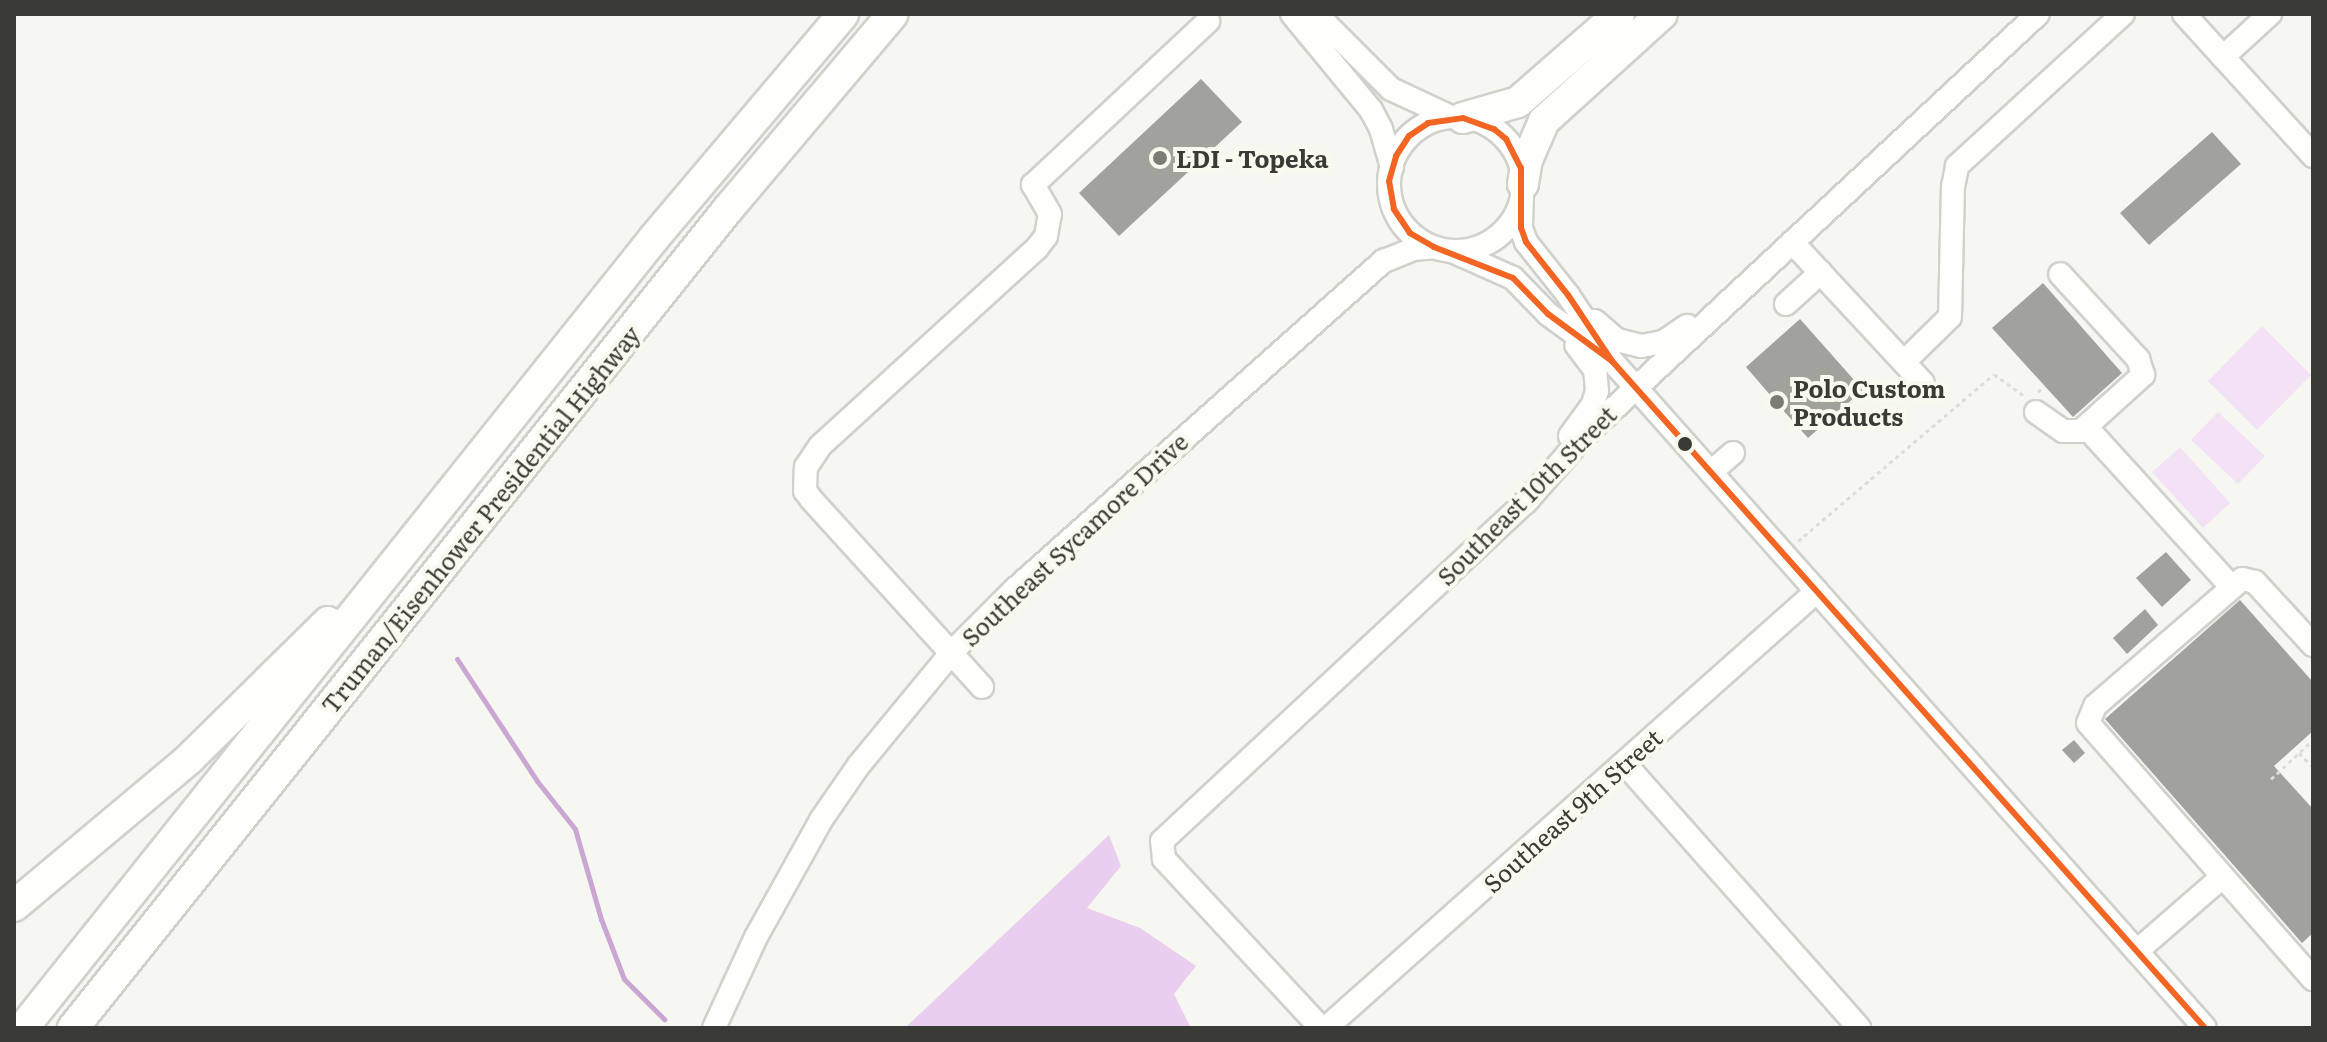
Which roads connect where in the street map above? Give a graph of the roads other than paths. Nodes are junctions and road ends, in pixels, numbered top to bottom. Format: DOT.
graph roads {
  1 [pos="843,14"];
  2 [pos="893,14"];
  3 [pos="1292,14"];
  4 [pos="1316,14"];
  5 [pos="1619,14"];
  6 [pos="1662,14"];
  7 [pos="2038,14"];
  8 [pos="2123,14"];
  9 [pos="2184,14"];
  10 [pos="2270,14"];
  11 [pos="1208,21"];
  12 [pos="2223,57"];
  13 [pos="1457,118"];
  14 [pos="2313,156"];
  15 [pos="1392,167"];
  16 [pos="1523,190"];
  17 [pos="1792,242"];
  18 [pos="1443,249"];
  19 [pos="1821,272"];
  20 [pos="2060,274"];
  21 [pos="1738,292"];
  22 [pos="1568,295"];
  23 [pos="1786,304"];
  24 [pos="1548,314"];
  25 [pos="1612,361"];
  26 [pos="1904,362"];
  27 [pos="1923,383"];
  28 [pos="1636,387"];
  29 [pos="2036,412"];
  30 [pos="2087,428"];
  31 [pos="1733,453"];
  32 [pos="1551,472"];
  33 [pos="1711,472"];
  34 [pos="434,515"];
  35 [pos="2231,586"];
  36 [pos="1817,591"];
  37 [pos="2313,645"];
  38 [pos="952,652"];
  39 [pos="982,687"];
  40 [pos="1625,764"];
  41 [pos="2222,877"];
  42 [pos="14,906"];
  43 [pos="2137,951"];
  44 [pos="2313,979"];
  45 [pos="23,1028"];
  46 [pos="73,1028"];
  47 [pos="714,1028"];
  48 [pos="1323,1028"];
  49 [pos="1859,1028"];
  50 [pos="2205,1028"];
  1 -- 34 [label="highway, Truman/Eisenhower Presidential Highway"];
  2 -- 46 [label="highway, Truman/Eisenhower Presidential Highway"];
  3 -- 15 [label="street"];
  4 -- 13 [label="street"];
  5 -- 13 [label="highway"];
  6 -- 16 [label="highway"];
  7 -- 17 [label="street, Southeast 10th Street"];
  8 -- 26 [label="street"];
  9 -- 12 [label="street"];
  10 -- 12 [label="street"];
  11 -- 38 [label="street"];
  12 -- 14 [label="street"];
  13 -- 15 [label="street"];
  13 -- 16 [label="street"];
  15 -- 18 [label="street"];
  16 -- 18 [label="street"];
  16 -- 22 [label="street"];
  17 -- 19 [label="street"];
  17 -- 21 [label="street, Southeast 10th Street"];
  18 -- 24 [label="street"];
  18 -- 38 [label="street, Southeast Sycamore Drive"];
  19 -- 23 [label="street"];
  19 -- 26 [label="street"];
  20 -- 30 [label="street"];
  21 -- 22 [label="street"];
  21 -- 28 [label="street, Southeast 10th Street"];
  22 -- 25 [label="street"];
  24 -- 25 [label="street"];
  24 -- 32 [label="street"];
  25 -- 28 [label="street"];
  26 -- 27 [label="street"];
  28 -- 32 [label="street, Southeast 10th Street"];
  28 -- 33 [label="street"];
  29 -- 30 [label="street"];
  30 -- 35 [label="street"];
  31 -- 33 [label="street"];
  32 -- 48 [label="street, Southeast 10th Street"];
  33 -- 36 [label="street"];
  34 -- 42 [label="highway"];
  34 -- 45 [label="highway, Truman/Eisenhower Presidential Highway"];
  35 -- 37 [label="street"];
  35 -- 41 [label="street"];
  36 -- 40 [label="street, Southeast 9th Street"];
  36 -- 43 [label="street"];
  38 -- 39 [label="street"];
  38 -- 47 [label="street, Southeast Sycamore Drive"];
  40 -- 48 [label="street, Southeast 9th Street"];
  40 -- 49 [label="street"];
  41 -- 43 [label="street"];
  41 -- 44 [label="street"];
  43 -- 50 [label="street"];
}
